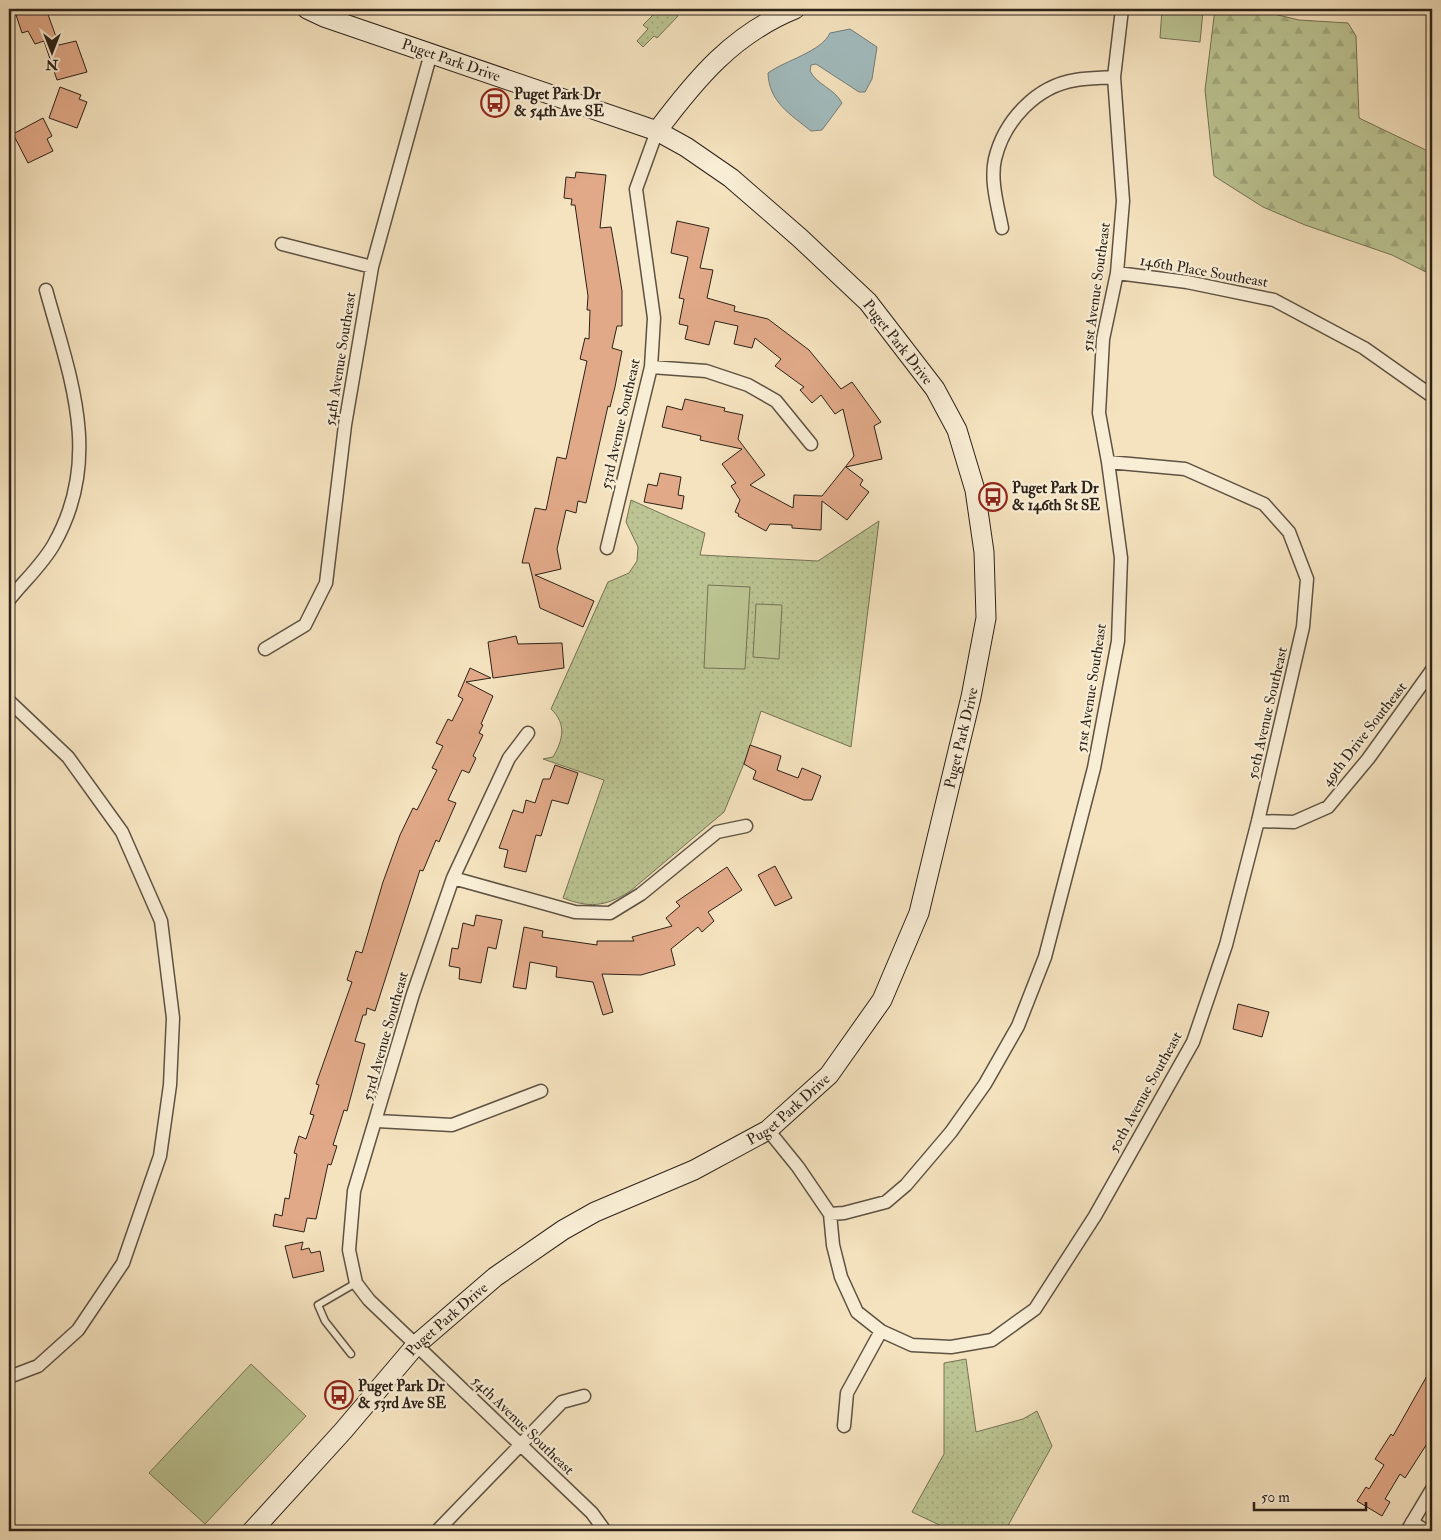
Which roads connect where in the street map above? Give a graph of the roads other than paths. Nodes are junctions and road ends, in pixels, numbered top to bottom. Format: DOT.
graph roads {
  1 [pos="308,9"];
  2 [pos="795,9"];
  3 [pos="1122,9"];
  4 [pos="431,53"];
  5 [pos="1114,77"];
  6 [pos="656,131"];
  7 [pos="1002,228"];
  8 [pos="282,244"];
  9 [pos="372,267"];
  10 [pos="1117,273"];
  11 [pos="46,290"];
  12 [pos="651,367"];
  13 [pos="1432,396"];
  14 [pos="811,444"];
  15 [pos="1108,462"];
  16 [pos="607,548"];
  17 [pos="9,600"];
  18 [pos="265,649"];
  19 [pos="1432,670"];
  20 [pos="9,701"];
  21 [pos="528,733"];
  22 [pos="1258,822"];
  23 [pos="746,826"];
  24 [pos="453,878"];
  25 [pos="541,1091"];
  26 [pos="377,1121"];
  27 [pos="768,1130"];
  28 [pos="830,1214"];
  29 [pos="356,1282"];
  30 [pos="881,1331"];
  31 [pos="416,1345"];
  32 [pos="350,1354"];
  33 [pos="9,1378"];
  34 [pos="584,1396"];
  35 [pos="844,1426"];
  36 [pos="520,1444"];
  37 [pos="1432,1489"];
  38 [pos="1409,1527"];
  39 [pos="252,1531"];
  40 [pos="437,1531"];
  41 [pos="605,1531"];
  42 [pos="1426,1531"];
  1 -- 4 [label="street, Puget Park Drive"];
  2 -- 6 [label="street"];
  3 -- 5 [label="street, 51st Avenue Southeast"];
  4 -- 6 [label="street, Puget Park Drive"];
  4 -- 9 [label="street, 54th Avenue Southeast"];
  5 -- 7 [label="street"];
  5 -- 10 [label="street, 51st Avenue Southeast"];
  6 -- 12 [label="street, 53rd Avenue Southeast"];
  6 -- 27 [label="street, Puget Park Drive"];
  8 -- 9 [label="street"];
  9 -- 18 [label="street, 54th Avenue Southeast"];
  10 -- 13 [label="street, 146th Place Southeast"];
  10 -- 15 [label="street, 51st Avenue Southeast"];
  11 -- 17 [label="street"];
  12 -- 14 [label="street"];
  12 -- 16 [label="street, 53rd Avenue Southeast"];
  15 -- 22 [label="street, 50th Avenue Southeast"];
  15 -- 28 [label="street, 51st Avenue Southeast"];
  19 -- 22 [label="street, 49th Drive Southeast"];
  20 -- 33 [label="street"];
  21 -- 24 [label="street, 53rd Avenue Southeast"];
  22 -- 30 [label="street, 50th Avenue Southeast"];
  23 -- 24 [label="street"];
  24 -- 26 [label="street, 53rd Avenue Southeast"];
  25 -- 26 [label="street"];
  26 -- 29 [label="street, 53rd Avenue Southeast"];
  27 -- 28 [label="street"];
  27 -- 31 [label="street, Puget Park Drive"];
  28 -- 30 [label="street, 50th Avenue Southeast"];
  29 -- 31 [label="street, 53rd Avenue Southeast"];
  29 -- 32 [label="lane"];
  30 -- 35 [label="street"];
  31 -- 36 [label="street, 54th Avenue Southeast"];
  31 -- 39 [label="street, Puget Park Drive"];
  34 -- 36 [label="street"];
  36 -- 40 [label="street"];
  36 -- 41 [label="street, 54th Avenue Southeast"];
  37 -- 38 [label="street"];
  38 -- 42 [label="street"];
}
